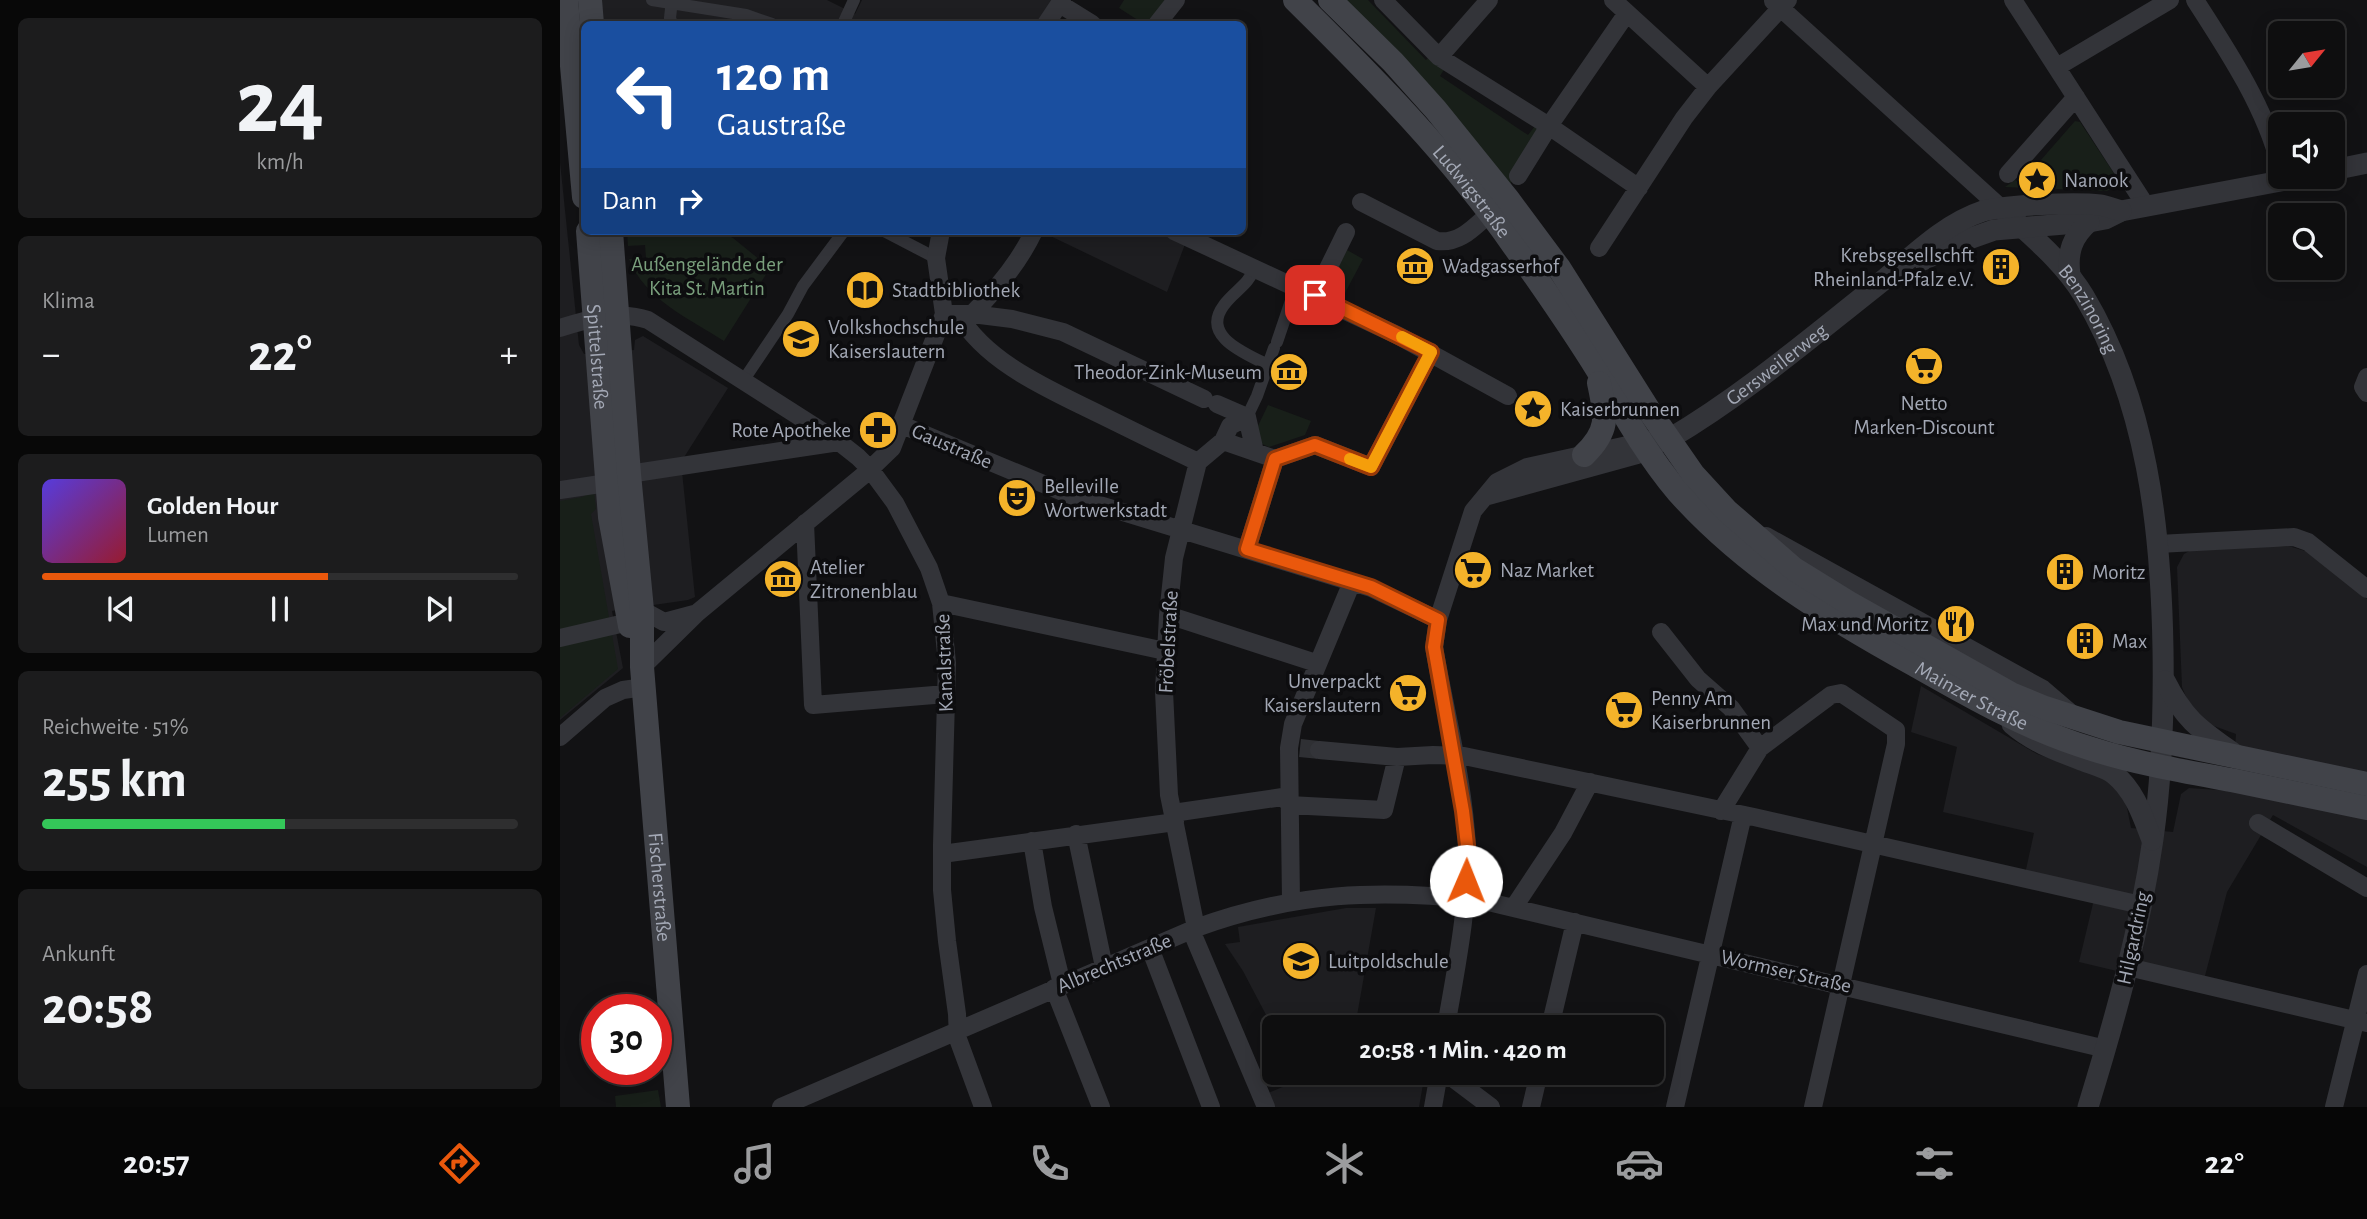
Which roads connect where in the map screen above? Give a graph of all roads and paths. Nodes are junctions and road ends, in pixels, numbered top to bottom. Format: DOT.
graph roads {
  1 [pos="574,0"];
  2 [pos="652,0"];
  3 [pos="854,0"];
  4 [pos="1176,0"];
  5 [pos="1295,0"];
  6 [pos="1331,0"];
  7 [pos="1383,0"];
  8 [pos="1489,0"];
  9 [pos="1613,0"];
  10 [pos="2014,0"];
  11 [pos="2170,0"];
  12 [pos="2195,0"];
  13 [pos="671,2"];
  14 [pos="1061,2"];
  15 [pos="1780,3"];
  16 [pos="1627,13"];
  17 [pos="590,21"];
  18 [pos="671,21"];
  19 [pos="763,21"];
  20 [pos="844,21"];
  21 [pos="1048,21"];
  22 [pos="1088,21"];
  23 [pos="1159,21"];
  24 [pos="1439,57"];
  25 [pos="2057,66"];
  26 [pos="1708,87"];
  27 [pos="2076,97"];
  28 [pos="1549,126"];
  29 [pos="2268,131"];
  30 [pos="581,138"];
  31 [pos="2367,163"];
  32 [pos="2345,168"];
  33 [pos="2008,174"];
  34 [pos="1518,176"];
  35 [pos="2268,179"];
  36 [pos="1639,188"];
  37 [pos="1361,202"];
  38 [pos="2146,206"];
  39 [pos="2001,208"];
  40 [pos="2121,211"];
  41 [pos="1490,213"];
  42 [pos="2089,222"];
  43 [pos="2023,228"];
  44 [pos="1346,232"];
  45 [pos="588,235"];
  46 [pos="611,235"];
  47 [pos="841,235"];
  48 [pos="892,235"];
  49 [pos="940,235"];
  50 [pos="1032,235"];
  51 [pos="1194,235"];
  52 [pos="1599,248"];
  53 [pos="936,258"];
  54 [pos="1255,267"];
  55 [pos="1898,268"];
  56 [pos="2070,275"];
  57 [pos="1296,286"];
  58 [pos="1315,295"];
  59 [pos="958,314"];
  60 [pos="606,317"];
  61 [pos="560,327"];
  62 [pos="1431,352"];
  63 [pos="1268,365"];
  64 [pos="1597,369"];
  65 [pos="2367,377"];
  66 [pos="743,381"];
  67 [pos="2367,393"];
  68 [pos="1507,396"];
  69 [pos="1247,416"];
  70 [pos="902,425"];
  71 [pos="1223,441"];
  72 [pos="839,442"];
  73 [pos="1652,443"];
  74 [pos="1255,452"];
  75 [pos="1584,455"];
  76 [pos="1275,459"];
  77 [pos="1198,463"];
  78 [pos="870,469"];
  79 [pos="618,479"];
  80 [pos="560,490"];
  81 [pos="1482,499"];
  82 [pos="805,523"];
  83 [pos="1180,530"];
  84 [pos="2158,544"];
  85 [pos="1247,549"];
  86 [pos="1352,582"];
  87 [pos="2367,589"];
  88 [pos="941,603"];
  89 [pos="697,613"];
  90 [pos="1168,615"];
  91 [pos="636,616"];
  92 [pos="1438,620"];
  93 [pos="1661,632"];
  94 [pos="560,638"];
  95 [pos="1165,651"];
  96 [pos="1316,663"];
  97 [pos="643,677"];
  98 [pos="2163,677"];
  99 [pos="946,694"];
  100 [pos="2000,713"];
  101 [pos="560,737"];
  102 [pos="2162,741"];
  103 [pos="1760,748"];
  104 [pos="1319,750"];
  105 [pos="1453,755"];
  106 [pos="1397,757"];
  107 [pos="2237,757"];
  108 [pos="2161,766"];
  109 [pos="1590,782"];
  110 [pos="2367,784"];
  111 [pos="1289,800"];
  112 [pos="2367,808"];
  113 [pos="1721,811"];
  114 [pos="1743,815"];
  115 [pos="1174,818"];
  116 [pos="2258,823"];
  117 [pos="1076,834"];
  118 [pos="1032,841"];
  119 [pos="2152,842"];
  120 [pos="1872,844"];
  121 [pos="942,854"];
  122 [pos="2367,888"];
  123 [pos="1465,898"];
  124 [pos="1291,901"];
  125 [pos="2141,905"];
  126 [pos="1514,907"];
  127 [pos="1575,922"];
  128 [pos="1194,929"];
  129 [pos="1150,948"];
  130 [pos="1712,953"];
  131 [pos="1104,967"];
  132 [pos="2127,967"];
  133 [pos="2367,974"];
  134 [pos="1841,984"];
  135 [pos="1058,986"];
  136 [pos="1448,1015"];
  137 [pos="1553,1015"];
  138 [pos="2361,1022"];
  139 [pos="957,1029"];
  140 [pos="2106,1049"];
  141 [pos="1436,1085"];
  142 [pos="1462,1085"];
  143 [pos="1536,1085"];
  144 [pos="1817,1106"];
  145 [pos="678,1107"];
  146 [pos="780,1107"];
  147 [pos="983,1107"];
  148 [pos="1101,1107"];
  149 [pos="1211,1107"];
  150 [pos="1266,1107"];
  151 [pos="1433,1107"];
  152 [pos="1491,1107"];
  153 [pos="1531,1107"];
  154 [pos="1675,1107"];
  155 [pos="2088,1107"];
  156 [pos="2334,1107"];
  1 -- 17 [label="main road"];
  1 -- 30 [label="main road"];
  2 -- 13 [label="street"];
  3 -- 20 [label="street"];
  4 -- 23 [label="street"];
  5 -- 41 [label="main road, Ludwigstraße"];
  6 -- 73 [label="main road, Ludwigstraße"];
  7 -- 24 [label="street"];
  8 -- 24 [label="street"];
  9 -- 16 [label="street"];
  10 -- 25 [label="street"];
  11 -- 25 [label="street"];
  12 -- 29 [label="street"];
  13 -- 18 [label="street"];
  13 -- 19 [label="street"];
  14 -- 21 [label="street"];
  14 -- 22 [label="street"];
  15 -- 26 [label="street"];
  15 -- 39 [label="street, Benzinoring"];
  16 -- 26 [label="street"];
  16 -- 28 [label="street"];
  24 -- 28 [label="street"];
  25 -- 27 [label="street"];
  26 -- 36 [label="street"];
  27 -- 33 [label="street"];
  27 -- 38 [label="street"];
  28 -- 34 [label="street"];
  28 -- 36 [label="street"];
  31 -- 32 [label="street"];
  35 -- 38 [label="street, Gersweilerweg"];
  36 -- 52 [label="street"];
  37 -- 41 [label="street"];
  38 -- 40 [label="street, Gersweilerweg"];
  39 -- 40 [label="street, Gersweilerweg"];
  39 -- 43 [label="street, Benzinoring"];
  39 -- 55 [label="street, Gersweilerweg"];
  40 -- 42 [label="street, Gersweilerweg"];
  41 -- 64 [label="main road, Ludwigstraße"];
  42 -- 43 [label="street, Gersweilerweg"];
  42 -- 56 [label="street"];
  43 -- 55 [label="street, Gersweilerweg"];
  43 -- 56 [label="street, Benzinoring"];
  44 -- 58 [label="street"];
  45 -- 60 [label="main road, Spittelstraße"];
  46 -- 60 [label="main road, Spittelstraße"];
  47 -- 66 [label="street"];
  48 -- 53 [label="street"];
  49 -- 53 [label="street"];
  50 -- 59 [label="street"];
  51 -- 54 [label="street"];
  53 -- 59 [label="street"];
  54 -- 57 [label="street"];
  54 -- 63 [label="street"];
  55 -- 73 [label="street, Gersweilerweg"];
  56 -- 84 [label="street, Benzinoring"];
  57 -- 58 [label="street"];
  57 -- 63 [label="street"];
  58 -- 62 [label="street"];
  59 -- 69 [label="street"];
  59 -- 70 [label="street"];
  59 -- 77 [label="street"];
  60 -- 61 [label="street"];
  60 -- 66 [label="street, Kanalstraße"];
  60 -- 79 [label="main road, Spittelstraße"];
  62 -- 68 [label="street"];
  62 -- 76 [label="street"];
  63 -- 69 [label="street"];
  64 -- 73 [label="main road, Ludwigstraße"];
  64 -- 75 [label="main road"];
  65 -- 67 [label="street"];
  66 -- 72 [label="street, Kanalstraße"];
  69 -- 71 [label="street"];
  69 -- 74 [label="street"];
  70 -- 78 [label="street"];
  70 -- 83 [label="street, Gaustraße"];
  71 -- 74 [label="street"];
  71 -- 77 [label="street"];
  72 -- 78 [label="street, Kanalstraße"];
  72 -- 79 [label="street"];
  73 -- 75 [label="street"];
  73 -- 81 [label="street"];
  73 -- 100 [label="main road, Mainzer Straße"];
  73 -- 102 [label="main road, Mainzer Straße"];
  74 -- 76 [label="street"];
  75 -- 81 [label="street"];
  76 -- 85 [label="street"];
  77 -- 83 [label="street, Fröbelstraße"];
  78 -- 82 [label="street"];
  78 -- 88 [label="street, Kanalstraße"];
  79 -- 80 [label="street"];
  79 -- 91 [label="main road, Fischerstraße"];
  81 -- 92 [label="street"];
  82 -- 89 [label="street"];
  82 -- 99 [label="street"];
  83 -- 85 [label="street, Gaustraße"];
  83 -- 90 [label="street, Fröbelstraße"];
  84 -- 87 [label="street"];
  84 -- 98 [label="street, Benzinoring"];
  85 -- 86 [label="street, Gaustraße"];
  86 -- 92 [label="street, Gaustraße"];
  86 -- 96 [label="street"];
  88 -- 95 [label="street"];
  88 -- 99 [label="street, Kanalstraße"];
  89 -- 91 [label="street"];
  89 -- 97 [label="street"];
  90 -- 95 [label="street, Fröbelstraße"];
  90 -- 96 [label="street"];
  91 -- 94 [label="street"];
  91 -- 97 [label="main road, Fischerstraße"];
  92 -- 105 [label="street"];
  93 -- 103 [label="street"];
  95 -- 115 [label="street, Fröbelstraße"];
  96 -- 111 [label="street"];
  97 -- 101 [label="street"];
  97 -- 145 [label="main road, Fischerstraße"];
  98 -- 102 [label="street, Benzinoring"];
  98 -- 107 [label="street"];
  99 -- 121 [label="street, Kanalstraße"];
  100 -- 108 [label="main road, Mainzer Straße"];
  100 -- 119 [label="street"];
  102 -- 107 [label="main road, Mainzer Straße"];
  102 -- 108 [label="street, Benzinoring"];
  103 -- 113 [label="street"];
  103 -- 120 [label="street"];
  104 -- 106 [label="street"];
  105 -- 106 [label="street"];
  105 -- 109 [label="street"];
  105 -- 123 [label="street"];
  106 -- 111 [label="street"];
  107 -- 110 [label="main road, Mainzer Straße"];
  108 -- 112 [label="main road, Mainzer Straße"];
  108 -- 119 [label="street, Hilgardring"];
  109 -- 113 [label="street"];
  109 -- 126 [label="street"];
  111 -- 115 [label="street"];
  111 -- 124 [label="street"];
  113 -- 114 [label="street"];
  114 -- 120 [label="street"];
  114 -- 130 [label="street"];
  115 -- 117 [label="street"];
  115 -- 128 [label="street, Fröbelstraße"];
  116 -- 122 [label="street"];
  117 -- 118 [label="street"];
  117 -- 131 [label="street"];
  118 -- 121 [label="street"];
  118 -- 135 [label="street"];
  119 -- 125 [label="street, Hilgardring"];
  120 -- 125 [label="street"];
  120 -- 134 [label="street"];
  121 -- 139 [label="street, Kanalstraße"];
  123 -- 124 [label="street, Albrechtstraße"];
  123 -- 126 [label="street, Wormser Straße"];
  123 -- 136 [label="street"];
  124 -- 128 [label="street, Albrechtstraße"];
  125 -- 132 [label="street, Hilgardring"];
  126 -- 127 [label="street, Wormser Straße"];
  127 -- 130 [label="street, Wormser Straße"];
  127 -- 137 [label="street"];
  128 -- 129 [label="street, Albrechtstraße"];
  128 -- 150 [label="street, Fröbelstraße"];
  129 -- 131 [label="street, Albrechtstraße"];
  129 -- 149 [label="street"];
  130 -- 134 [label="street, Wormser Straße"];
  130 -- 154 [label="street"];
  131 -- 135 [label="street, Albrechtstraße"];
  132 -- 138 [label="street"];
  132 -- 140 [label="street, Hilgardring"];
  133 -- 138 [label="street"];
  134 -- 140 [label="street, Wormser Straße"];
  134 -- 144 [label="street"];
  135 -- 139 [label="street, Albrechtstraße"];
  135 -- 148 [label="street"];
  138 -- 156 [label="street"];
  139 -- 146 [label="street, Albrechtstraße"];
  139 -- 147 [label="street, Kanalstraße"];
  140 -- 155 [label="street, Hilgardring"];
  141 -- 151 [label="street"];
  142 -- 152 [label="street"];
  143 -- 153 [label="street"];
}
